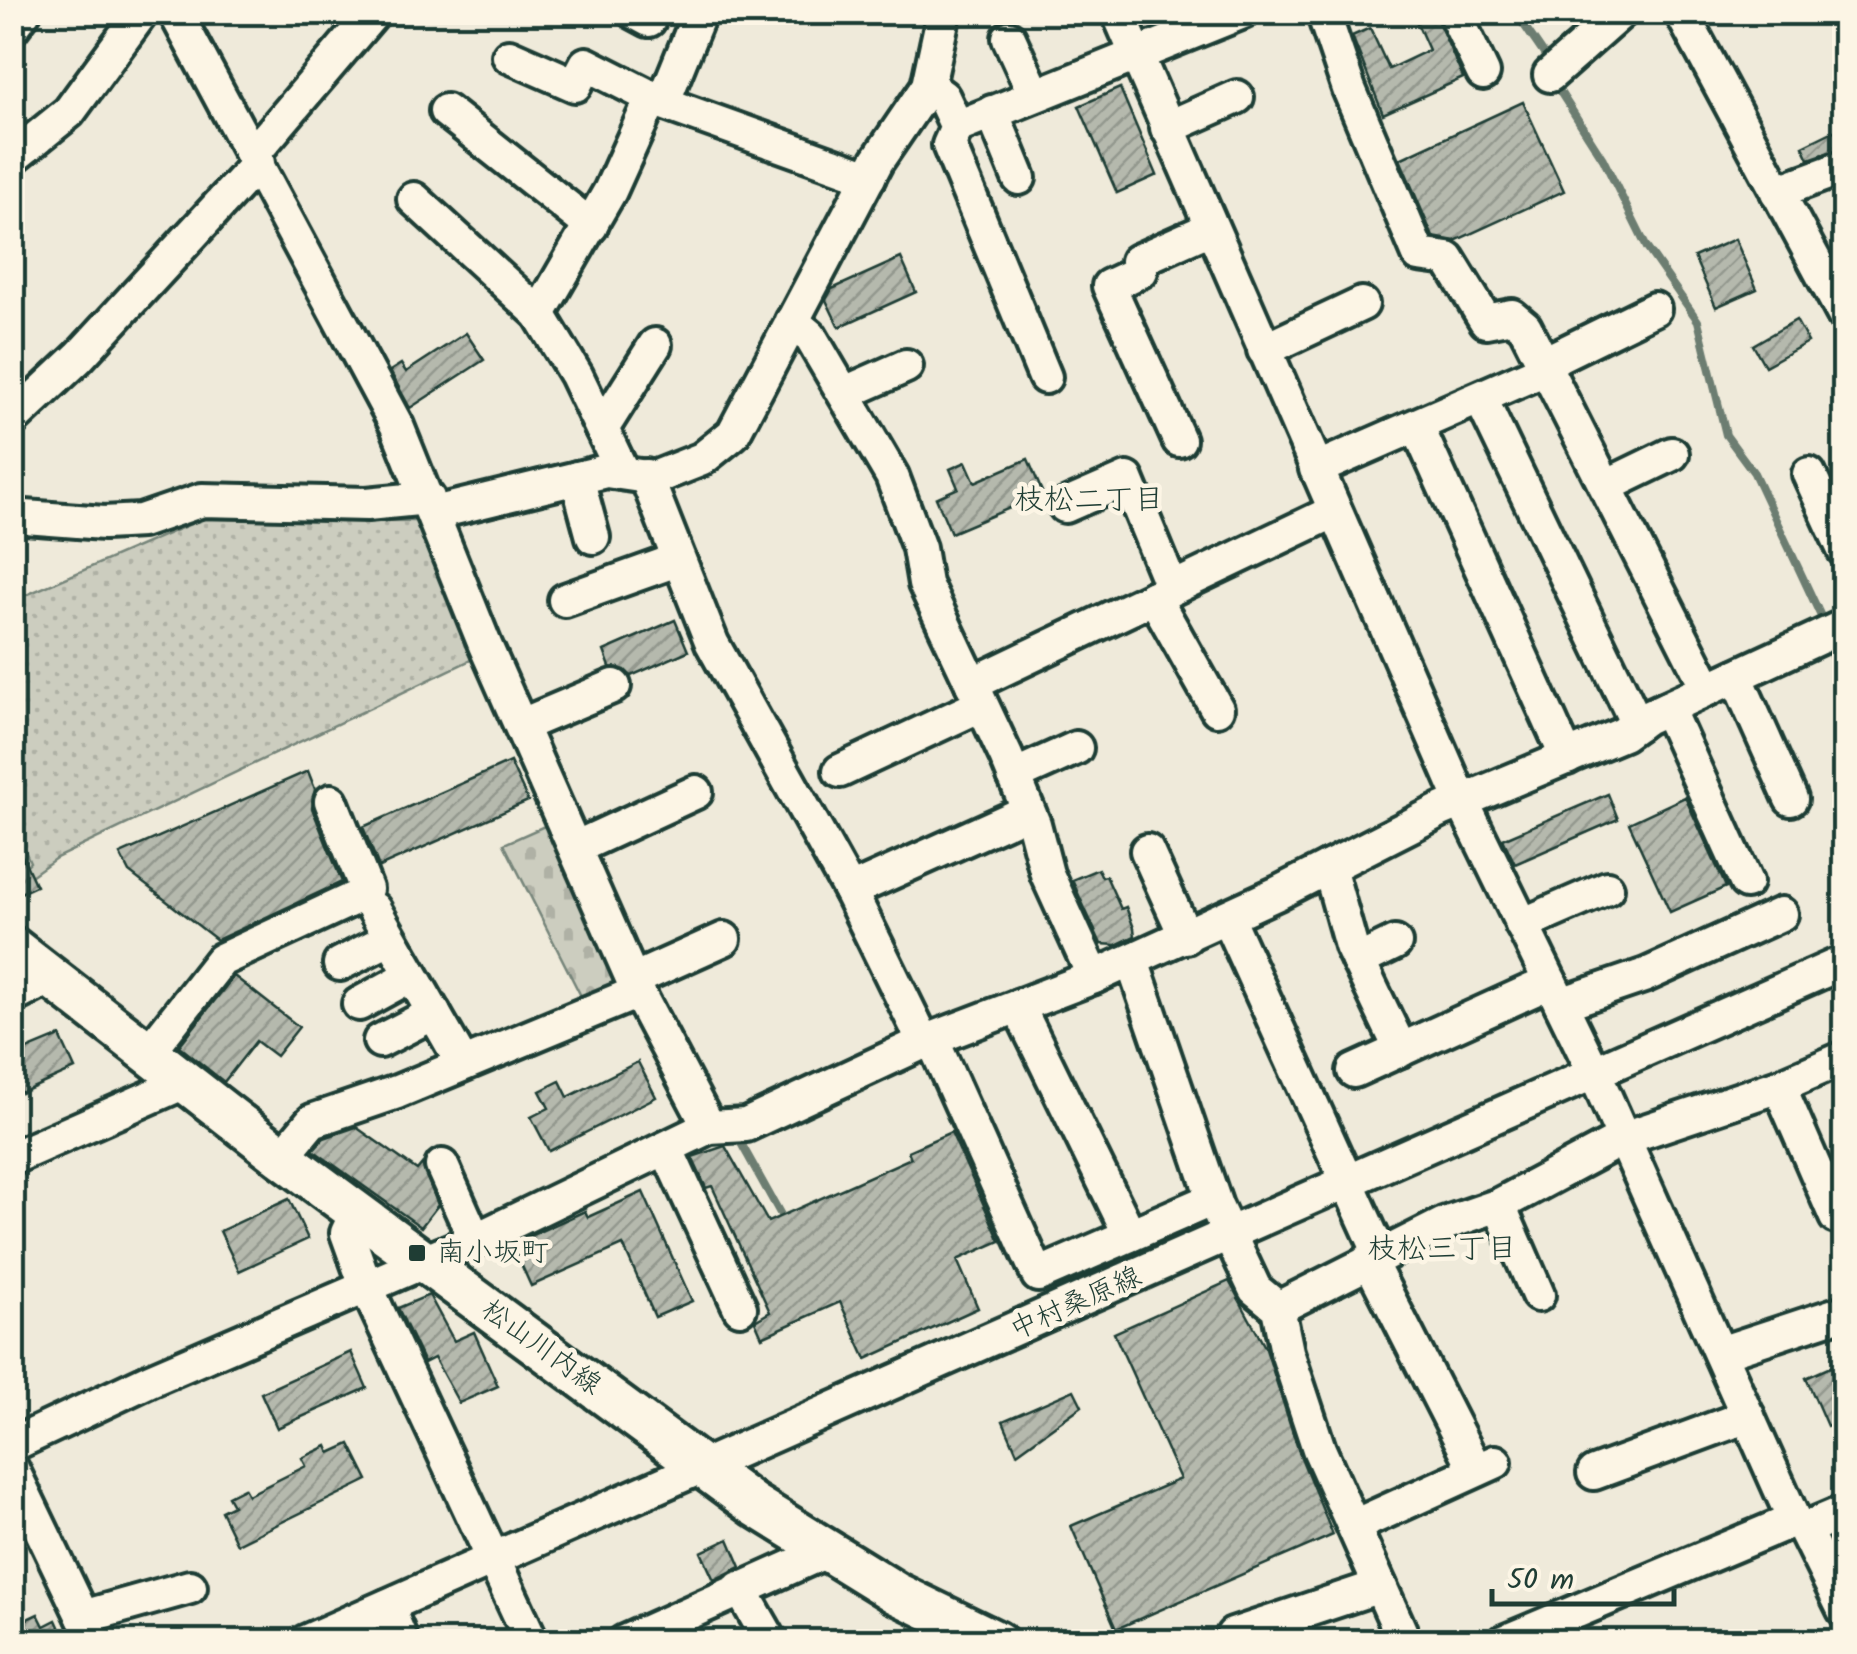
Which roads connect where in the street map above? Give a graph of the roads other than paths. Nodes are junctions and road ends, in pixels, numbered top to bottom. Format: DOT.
graph roads {
  1 [pos="24,12"];
  2 [pos="142,12"];
  3 [pos="175,12"];
  4 [pos="700,12"];
  5 [pos="944,12"];
  6 [pos="1118,12"];
  7 [pos="1243,12"];
  8 [pos="1323,12"];
  9 [pos="1454,12"];
  10 [pos="1622,12"];
  11 [pos="1681,12"];
  12 [pos="353,20"];
  13 [pos="12,28"];
  14 [pos="1009,38"];
  15 [pos="1135,54"];
  16 [pos="510,56"];
  17 [pos="1483,73"];
  18 [pos="1550,75"];
  19 [pos="928,86"];
  20 [pos="1036,95"];
  21 [pos="1237,97"];
  22 [pos="657,100"];
  23 [pos="446,111"];
  24 [pos="992,112"];
  25 [pos="956,128"];
  26 [pos="1168,128"];
  27 [pos="12,158"];
  28 [pos="255,158"];
  29 [pos="1844,167"];
  30 [pos="869,177"];
  31 [pos="1019,178"];
  32 [pos="1777,192"];
  33 [pos="414,199"];
  34 [pos="592,226"];
  35 [pos="1211,228"];
  36 [pos="1362,304"];
  37 [pos="1654,309"];
  38 [pos="540,314"];
  39 [pos="1844,315"];
  40 [pos="792,321"];
  41 [pos="655,345"];
  42 [pos="1264,350"];
  43 [pos="1546,365"];
  44 [pos="906,366"];
  45 [pos="1045,377"];
  46 [pos="845,393"];
  47 [pos="1481,398"];
  48 [pos="12,420"];
  49 [pos="1417,426"];
  50 [pos="602,429"];
  51 [pos="1179,440"];
  52 [pos="1672,454"];
  53 [pos="1316,470"];
  54 [pos="634,474"];
  55 [pos="1810,474"];
  56 [pos="577,478"];
  57 [pos="1606,486"];
  58 [pos="431,505"];
  59 [pos="1065,506"];
  60 [pos="1334,511"];
  61 [pos="12,516"];
  62 [pos="592,537"];
  63 [pos="1844,550"];
  64 [pos="677,560"];
  65 [pos="1163,592"];
  66 [pos="565,600"];
  67 [pos="1844,626"];
  68 [pos="1722,682"];
  69 [pos="614,686"];
  70 [pos="976,695"];
  71 [pos="1666,708"];
  72 [pos="1217,709"];
  73 [pos="1637,724"];
  74 [pos="522,725"];
  75 [pos="1076,748"];
  76 [pos="1567,758"];
  77 [pos="840,770"];
  78 [pos="1014,776"];
  79 [pos="696,792"];
  80 [pos="330,800"];
  81 [pos="1792,800"];
  82 [pos="1462,801"];
  83 [pos="1028,811"];
  84 [pos="578,847"];
  85 [pos="1147,850"];
  86 [pos="1329,867"];
  87 [pos="1746,882"];
  88 [pos="1608,888"];
  89 [pos="850,891"];
  90 [pos="374,909"];
  91 [pos="1781,914"];
  92 [pos="1227,917"];
  93 [pos="1522,925"];
  94 [pos="1186,937"];
  95 [pos="389,939"];
  96 [pos="724,939"];
  97 [pos="1396,943"];
  98 [pos="12,947"];
  99 [pos="1132,961"];
  100 [pos="1358,961"];
  101 [pos="1844,962"];
  102 [pos="340,964"];
  103 [pos="410,976"];
  104 [pos="51,977"];
  105 [pos="1094,977"];
  106 [pos="637,985"];
  107 [pos="1556,993"];
  108 [pos="12,998"];
  109 [pos="359,1004"];
  110 [pos="1018,1006"];
  111 [pos="434,1014"];
  112 [pos="928,1040"];
  113 [pos="380,1041"];
  114 [pos="1400,1050"];
  115 [pos="148,1053"];
  116 [pos="1844,1058"];
  117 [pos="462,1064"];
  118 [pos="1354,1071"];
  119 [pos="1596,1074"];
  120 [pos="185,1082"];
  121 [pos="1779,1086"];
  122 [pos="708,1128"];
  123 [pos="1624,1138"];
  124 [pos="666,1148"];
  125 [pos="12,1158"];
  126 [pos="282,1158"];
  127 [pos="442,1166"];
  128 [pos="1347,1184"];
  129 [pos="1213,1199"];
  130 [pos="1498,1205"];
  131 [pos="357,1212"];
  132 [pos="1836,1218"];
  133 [pos="1130,1235"];
  134 [pos="1230,1236"];
  135 [pos="475,1240"];
  136 [pos="1375,1257"];
  137 [pos="423,1262"];
  138 [pos="366,1286"];
  139 [pos="1538,1295"];
  140 [pos="740,1308"];
  141 [pos="1278,1308"];
  142 [pos="1844,1312"];
  143 [pos="1720,1352"];
  144 [pos="1748,1416"];
  145 [pos="12,1446"];
  146 [pos="704,1468"];
  147 [pos="12,1469"];
  148 [pos="1594,1472"];
  149 [pos="1844,1512"];
  150 [pos="1799,1525"];
  151 [pos="1354,1526"];
  152 [pos="827,1551"];
  153 [pos="496,1560"];
  154 [pos="190,1586"];
  155 [pos="1380,1586"];
  156 [pos="740,1588"];
  157 [pos="387,1606"];
  158 [pos="1844,1610"];
  159 [pos="89,1629"];
  160 [pos="1233,1635"];
  161 [pos="320,1638"];
  162 [pos="402,1642"];
  163 [pos="532,1642"];
  164 [pos="624,1642"];
  165 [pos="771,1642"];
  166 [pos="996,1642"];
  167 [pos="1405,1642"];
  168 [pos="1504,1642"];
  1 -- 13 [label="street"];
  2 -- 27 [label="street"];
  3 -- 28 [label="street"];
  4 -- 22 [label="street"];
  5 -- 19 [label="street"];
  6 -- 15 [label="street"];
  7 -- 15 [label="street"];
  8 -- 43 [label="street"];
  9 -- 17 [label="street"];
  10 -- 18 [label="street"];
  11 -- 32 [label="street"];
  12 -- 28 [label="street"];
  14 -- 20 [label="street"];
  15 -- 20 [label="street"];
  15 -- 26 [label="street"];
  16 -- 22 [label="street"];
  19 -- 25 [label="street"];
  19 -- 30 [label="street"];
  20 -- 24 [label="street"];
  21 -- 26 [label="street"];
  22 -- 30 [label="street"];
  22 -- 34 [label="street"];
  23 -- 34 [label="street"];
  24 -- 25 [label="street"];
  24 -- 31 [label="street"];
  25 -- 45 [label="street"];
  26 -- 35 [label="street"];
  28 -- 48 [label="street"];
  28 -- 58 [label="street"];
  29 -- 32 [label="street"];
  30 -- 40 [label="street"];
  32 -- 39 [label="street"];
  33 -- 38 [label="street"];
  34 -- 38 [label="street"];
  35 -- 42 [label="street"];
  35 -- 51 [label="street"];
  36 -- 42 [label="street"];
  37 -- 43 [label="street"];
  38 -- 50 [label="street"];
  40 -- 46 [label="street"];
  40 -- 54 [label="street"];
  41 -- 50 [label="street"];
  42 -- 53 [label="street"];
  43 -- 47 [label="street"];
  43 -- 57 [label="street"];
  44 -- 46 [label="street"];
  46 -- 70 [label="street"];
  47 -- 49 [label="street"];
  47 -- 73 [label="street"];
  49 -- 53 [label="street"];
  49 -- 76 [label="street"];
  50 -- 54 [label="street"];
  52 -- 57 [label="street"];
  53 -- 60 [label="street"];
  54 -- 56 [label="street"];
  54 -- 64 [label="street"];
  55 -- 63 [label="street"];
  56 -- 58 [label="street"];
  56 -- 62 [label="street"];
  57 -- 68 [label="street"];
  58 -- 61 [label="street"];
  58 -- 74 [label="street"];
  59 -- 65 [label="street"];
  60 -- 65 [label="street"];
  60 -- 82 [label="street"];
  64 -- 66 [label="street"];
  64 -- 89 [label="street"];
  65 -- 70 [label="street"];
  65 -- 72 [label="street"];
  67 -- 68 [label="street"];
  68 -- 71 [label="street"];
  68 -- 81 [label="street"];
  69 -- 74 [label="street"];
  70 -- 77 [label="street"];
  70 -- 78 [label="street"];
  71 -- 73 [label="street"];
  71 -- 87 [label="street"];
  73 -- 76 [label="street"];
  74 -- 84 [label="street"];
  75 -- 78 [label="street"];
  76 -- 82 [label="street"];
  78 -- 83 [label="street"];
  79 -- 84 [label="street"];
  80 -- 115 [label="street"];
  82 -- 86 [label="street"];
  82 -- 93 [label="street"];
  83 -- 89 [label="street"];
  83 -- 105 [label="street"];
  84 -- 106 [label="street"];
  85 -- 94 [label="street"];
  86 -- 92 [label="street"];
  86 -- 100 [label="street"];
  88 -- 93 [label="street"];
  89 -- 112 [label="street"];
  90 -- 95 [label="street"];
  91 -- 107 [label="street"];
  92 -- 94 [label="street"];
  92 -- 128 [label="street"];
  93 -- 107 [label="street"];
  94 -- 99 [label="street"];
  95 -- 102 [label="street"];
  95 -- 103 [label="street"];
  96 -- 106 [label="street"];
  97 -- 100 [label="street"];
  98 -- 104 [label="main road, 松山川内線"];
  99 -- 105 [label="street"];
  99 -- 129 [label="street"];
  100 -- 114 [label="street"];
  101 -- 119 [label="street, 中村桑原線"];
  103 -- 109 [label="street"];
  103 -- 111 [label="street"];
  104 -- 108 [label="street"];
  104 -- 115 [label="main road, 松山川内線"];
  105 -- 110 [label="street"];
  106 -- 117 [label="street"];
  106 -- 122 [label="street"];
  107 -- 114 [label="street"];
  107 -- 119 [label="street"];
  110 -- 112 [label="street"];
  110 -- 133 [label="street"];
  111 -- 113 [label="street"];
  111 -- 117 [label="street"];
  112 -- 122 [label="street"];
  112 -- 133 [label="street"];
  114 -- 118 [label="street"];
  115 -- 120 [label="main road, 松山川内線"];
  116 -- 121 [label="street"];
  117 -- 126 [label="street"];
  119 -- 123 [label="street"];
  119 -- 128 [label="street, 中村桑原線"];
  120 -- 125 [label="street"];
  120 -- 126 [label="main road, 松山川内線"];
  121 -- 123 [label="street"];
  121 -- 132 [label="street"];
  122 -- 124 [label="street"];
  123 -- 130 [label="street"];
  123 -- 143 [label="street"];
  124 -- 135 [label="street"];
  124 -- 140 [label="street"];
  126 -- 131 [label="main road, 松山川内線"];
  127 -- 135 [label="street"];
  128 -- 134 [label="street, 中村桑原線"];
  128 -- 136 [label="street"];
  129 -- 133 [label="street"];
  129 -- 134 [label="street"];
  130 -- 136 [label="street"];
  130 -- 139 [label="street"];
  131 -- 137 [label="main road, 松山川内線"];
  131 -- 138 [label="street"];
  134 -- 141 [label="street"];
  134 -- 146 [label="street, 中村桑原線"];
  135 -- 137 [label="street"];
  136 -- 141 [label="street"];
  136 -- 151 [label="street"];
  137 -- 138 [label="street"];
  137 -- 146 [label="main road, 松山川内線"];
  138 -- 145 [label="street"];
  138 -- 153 [label="street"];
  141 -- 151 [label="street"];
  142 -- 143 [label="street"];
  143 -- 144 [label="street"];
  144 -- 148 [label="street"];
  144 -- 150 [label="street"];
  146 -- 152 [label="main road, 松山川内線"];
  146 -- 153 [label="street, 中村桑原線"];
  147 -- 159 [label="street"];
  149 -- 150 [label="street"];
  150 -- 158 [label="street"];
  150 -- 168 [label="street"];
  151 -- 155 [label="street"];
  152 -- 156 [label="street"];
  152 -- 166 [label="main road, 松山川内線"];
  153 -- 157 [label="street, 中村桑原線"];
  153 -- 163 [label="street"];
  154 -- 159 [label="street"];
  155 -- 160 [label="street"];
  155 -- 167 [label="street"];
  156 -- 164 [label="street"];
  156 -- 165 [label="street"];
  157 -- 161 [label="street, 中村桑原線"];
  157 -- 162 [label="street"];
}
